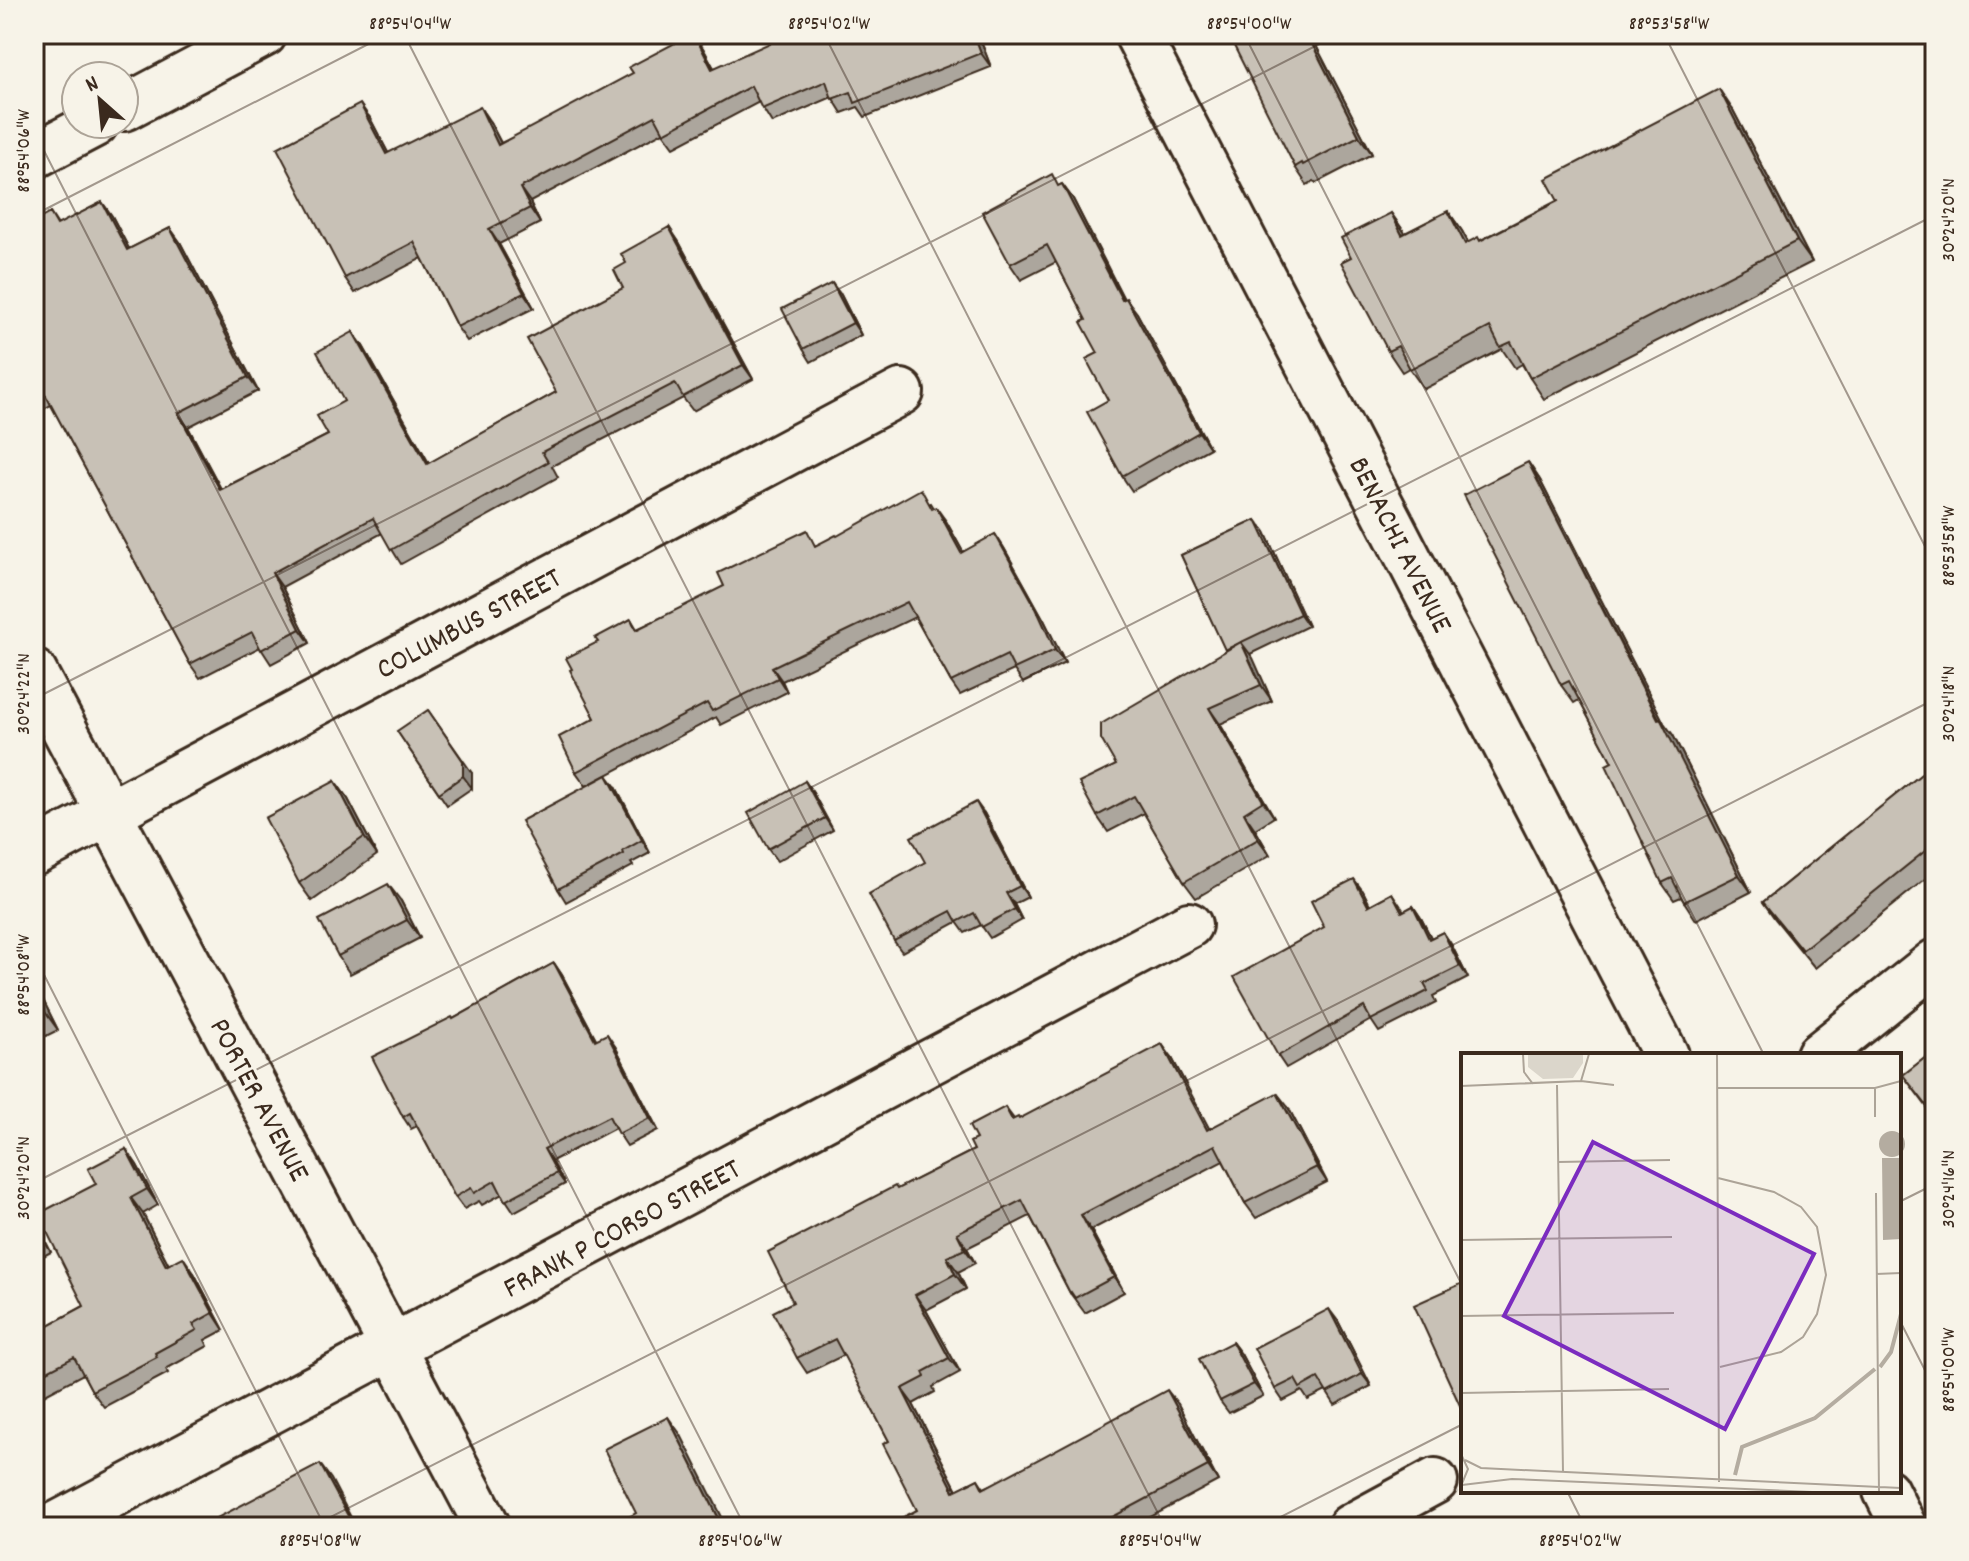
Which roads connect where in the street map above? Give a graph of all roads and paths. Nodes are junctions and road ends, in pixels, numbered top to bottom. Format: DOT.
graph roads {
  1 [pos="264,34"];
  2 [pos="1137,34"];
  3 [pos="140,100"];
  4 [pos="64,140"];
  5 [pos="34,156"];
  6 [pos="901,392"];
  7 [pos="34,672"];
  8 [pos="108,814"];
  9 [pos="34,853"];
  10 [pos="1189,925"];
  11 [pos="1935,962"];
  12 [pos="1665,1053"];
  13 [pos="1821,1053"];
  14 [pos="394,1348"];
  15 [pos="1435,1481"];
  16 [pos="1887,1493"];
  17 [pos="52,1527"];
  18 [pos="488,1527"];
  19 [pos="1350,1527"];
  20 [pos="1904,1527"];
  1 -- 3 [label="street"];
  2 -- 12 [label="street, BENACHI AVENUE"];
  4 -- 5 [label="street"];
  6 -- 8 [label="street, COLUMBUS STREET"];
  7 -- 8 [label="street, PORTER AVENUE"];
  8 -- 9 [label="street, COLUMBUS STREET"];
  8 -- 14 [label="street, PORTER AVENUE"];
  10 -- 14 [label="street, FRANK P CORSO STREET"];
  11 -- 13 [label="street"];
  14 -- 17 [label="street, FRANK P CORSO STREET"];
  14 -- 18 [label="street, PORTER AVENUE"];
  15 -- 19 [label="street"];
  16 -- 20 [label="street"];
}
